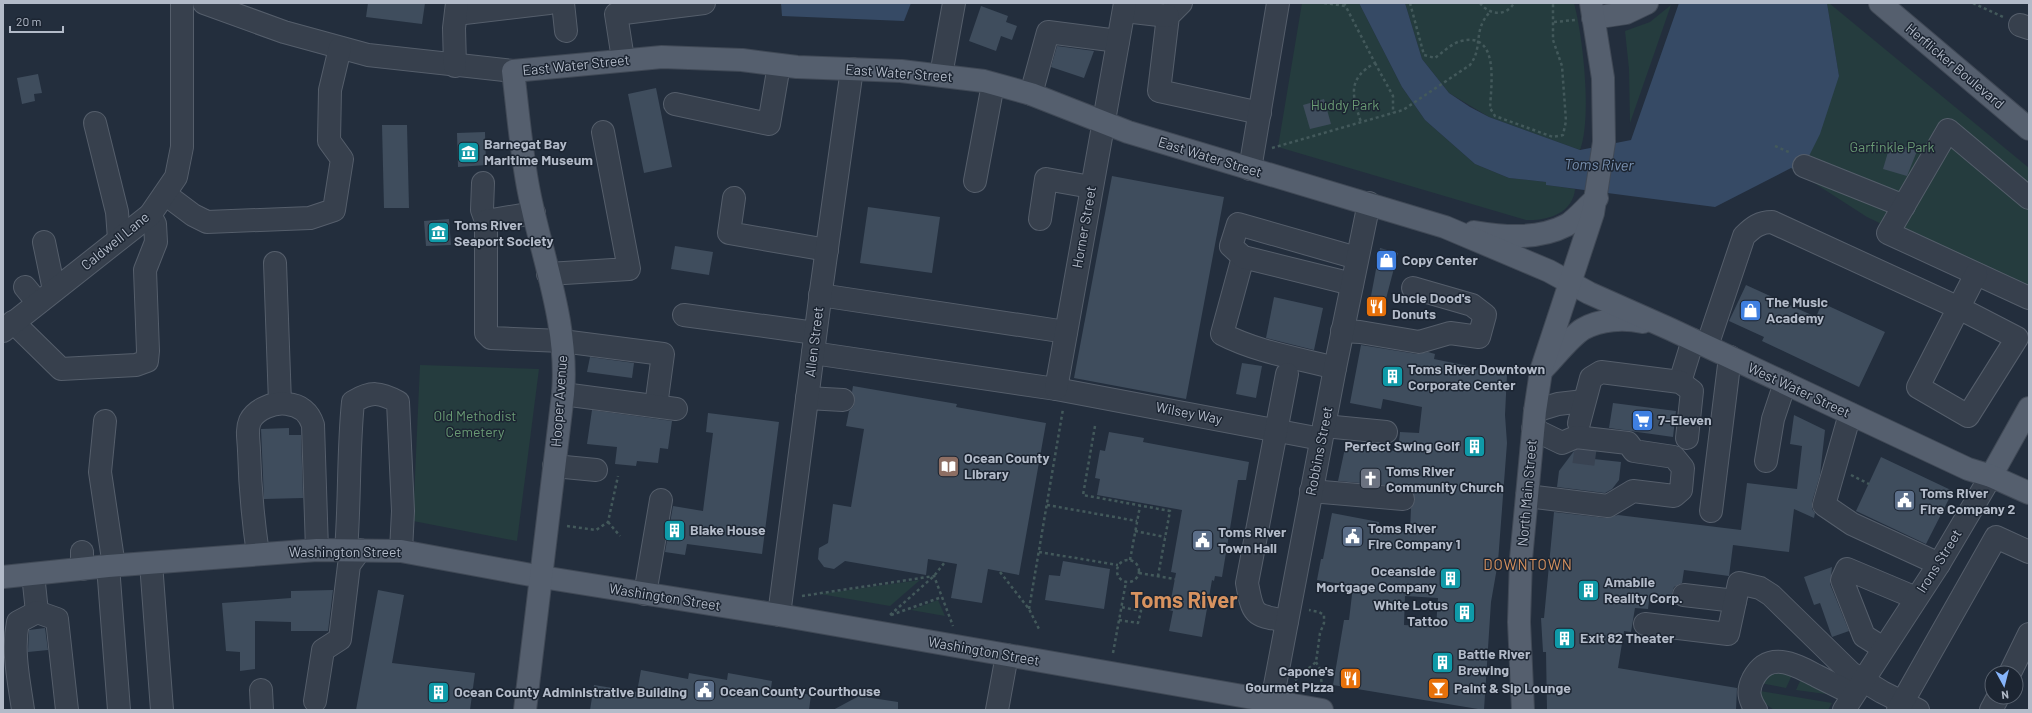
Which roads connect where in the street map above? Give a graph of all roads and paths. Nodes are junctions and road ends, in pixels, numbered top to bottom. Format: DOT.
graph roads {
  1 [pos="182,3"];
  2 [pos="204,3"];
  3 [pos="549,3"];
  4 [pos="563,3"];
  5 [pos="704,3"];
  6 [pos="954,3"];
  7 [pos="1278,3"];
  8 [pos="1324,3"];
  9 [pos="1410,3"];
  10 [pos="1480,3"];
  11 [pos="1514,3"];
  12 [pos="1553,3"];
  13 [pos="1647,3"];
  14 [pos="1880,3"];
  15 [pos="1973,3"];
  16 [pos="1345,5"];
  17 [pos="1124,7"];
  18 [pos="456,9"];
  19 [pos="616,9"];
  20 [pos="1174,9"];
  21 [pos="1490,12"];
  22 [pos="1588,13"];
  23 [pos="1554,22"];
  24 [pos="2025,27"];
  25 [pos="566,31"];
  26 [pos="1118,41"];
  27 [pos="1478,42"];
  28 [pos="340,48"];
  29 [pos="623,59"];
  30 [pos="1375,63"];
  31 [pos="779,65"];
  32 [pos="455,66"];
  33 [pos="852,69"];
  34 [pos="513,71"];
  35 [pos="941,75"];
  36 [pos="993,84"];
  37 [pos="1031,94"];
  38 [pos="675,104"];
  39 [pos="1260,113"];
  40 [pos="1393,113"];
  41 [pos="1103,122"];
  42 [pos="1361,122"];
  43 [pos="95,123"];
  44 [pos="2029,129"];
  45 [pos="603,132"];
  46 [pos="1270,149"];
  47 [pos="1804,166"];
  48 [pos="1250,169"];
  49 [pos="974,181"];
  50 [pos="483,183"];
  51 [pos="1091,187"];
  52 [pos="165,194"];
  53 [pos="734,198"];
  54 [pos="1597,198"];
  55 [pos="2029,198"];
  56 [pos="1369,202"];
  57 [pos="1904,206"];
  58 [pos="534,213"];
  59 [pos="150,215"];
  60 [pos="1040,219"];
  61 [pos="486,222"];
  62 [pos="1445,227"];
  63 [pos="119,239"];
  64 [pos="44,242"];
  65 [pos="827,250"];
  66 [pos="1243,257"];
  67 [pos="1357,258"];
  68 [pos="275,263"];
  69 [pos="548,274"];
  70 [pos="1976,274"];
  71 [pos="1570,282"];
  72 [pos="1352,284"];
  73 [pos="1413,288"];
  74 [pos="2026,291"];
  75 [pos="816,292"];
  76 [pos="39,293"];
  77 [pos="1959,308"];
  78 [pos="684,315"];
  79 [pos="8,327"];
  80 [pos="1670,329"];
  81 [pos="1342,331"];
  82 [pos="1066,332"];
  83 [pos="562,341"];
  84 [pos="814,343"];
  85 [pos="1700,343"];
  86 [pos="1730,357"];
  87 [pos="1335,368"];
  88 [pos="1541,371"];
  89 [pos="1287,374"];
  90 [pos="1680,382"];
  91 [pos="1785,383"];
  92 [pos="563,394"];
  93 [pos="1060,397"];
  94 [pos="807,398"];
  95 [pos="843,400"];
  96 [pos="1584,401"];
  97 [pos="280,403"];
  98 [pos="2029,408"];
  99 [pos="1850,414"];
  100 [pos="1534,420"];
  101 [pos="105,421"];
  102 [pos="1579,423"];
  103 [pos="1095,426"];
  104 [pos="1277,430"];
  105 [pos="1323,432"];
  106 [pos="1386,432"];
  107 [pos="1687,438"];
  108 [pos="1582,448"];
  109 [pos="1634,451"];
  110 [pos="1766,461"];
  111 [pos="554,466"];
  112 [pos="596,470"];
  113 [pos="618,476"];
  114 [pos="1991,476"];
  115 [pos="1312,491"];
  116 [pos="2029,493"];
  117 [pos="1527,496"];
  118 [pos="1403,499"];
  119 [pos="661,500"];
  120 [pos="1047,505"];
  121 [pos="1140,506"];
  122 [pos="1711,511"];
  123 [pos="1137,521"];
  124 [pos="608,522"];
  125 [pos="567,526"];
  126 [pos="1135,531"];
  127 [pos="620,536"];
  128 [pos="1165,536"];
  129 [pos="317,550"];
  130 [pos="353,550"];
  131 [pos="401,551"];
  132 [pos="1039,552"];
  133 [pos="2029,552"];
  134 [pos="258,554"];
  135 [pos="1130,560"];
  136 [pos="945,562"];
  137 [pos="151,563"];
  138 [pos="1939,564"];
  139 [pos="1118,565"];
  140 [pos="111,566"];
  141 [pos="4,572"];
  142 [pos="1000,572"];
  143 [pos="1139,573"];
  144 [pos="33,574"];
  145 [pos="934,576"];
  146 [pos="1158,576"];
  147 [pos="542,577"];
  148 [pos="1175,579"];
  149 [pos="1126,582"];
  150 [pos="645,594"];
  151 [pos="799,596"];
  152 [pos="1684,596"];
  153 [pos="942,597"];
  154 [pos="1916,598"];
  155 [pos="1735,601"];
  156 [pos="1121,607"];
  157 [pos="1029,610"];
  158 [pos="1307,610"];
  159 [pos="37,612"];
  160 [pos="779,615"];
  161 [pos="1119,620"];
  162 [pos="1287,621"];
  163 [pos="1645,624"];
  164 [pos="953,627"];
  165 [pos="1039,629"];
  166 [pos="2029,634"];
  167 [pos="1883,648"];
  168 [pos="1113,653"];
  169 [pos="1007,655"];
  170 [pos="1316,662"];
  171 [pos="2014,665"];
  172 [pos="1293,681"];
  173 [pos="1322,686"];
  174 [pos="1853,695"];
  175 [pos="315,701"];
  176 [pos="1272,701"];
  177 [pos="1906,708"];
  178 [pos="23,710"];
  179 [pos="67,710"];
  180 [pos="119,710"];
  181 [pos="162,710"];
  182 [pos="525,710"];
  183 [pos="997,710"];
  184 [pos="1322,710"];
  185 [pos="1523,710"];
  186 [pos="1756,710"];
  1 -- 52 [label="street, Caldwell Lane"];
  2 -- 28 [label="street, East Water Street"];
  3 -- 18 [label="street"];
  4 -- 25 [label="street"];
  5 -- 19 [label="street"];
  6 -- 35 [label="street"];
  7 -- 39 [label="street"];
  8 -- 16 [label="path"];
  9 -- 27 [label="path"];
  10 -- 21 [label="path"];
  11 -- 21 [label="path"];
  12 -- 23 [label="path"];
  13 -- 22 [label="main road"];
  14 -- 44 [label="main road, Herflicker Boulevard"];
  15 -- 24 [label="path"];
  16 -- 30 [label="path"];
  17 -- 20 [label="street"];
  17 -- 26 [label="street, Horner Street"];
  18 -- 32 [label="street"];
  19 -- 29 [label="street"];
  20 -- 39 [label="street"];
  21 -- 27 [label="path"];
  22 -- 23 [label="path"];
  22 -- 54 [label="main road, North Main Street"];
  23 -- 27 [label="path"];
  26 -- 37 [label="street"];
  26 -- 41 [label="street, Horner Street"];
  27 -- 40 [label="path"];
  28 -- 32 [label="street, East Water Street"];
  28 -- 52 [label="street"];
  29 -- 31 [label="main road, East Water Street"];
  29 -- 34 [label="main road, East Water Street"];
  30 -- 40 [label="path"];
  30 -- 42 [label="path"];
  31 -- 33 [label="main road, East Water Street"];
  31 -- 38 [label="street"];
  32 -- 34 [label="street, East Water Street"];
  33 -- 35 [label="main road, East Water Street"];
  33 -- 65 [label="street, Allen Street"];
  34 -- 58 [label="main road, Hooper Avenue"];
  35 -- 36 [label="main road, East Water Street"];
  36 -- 37 [label="main road, East Water Street"];
  36 -- 49 [label="street"];
  37 -- 41 [label="main road, East Water Street"];
  39 -- 48 [label="street"];
  40 -- 42 [label="path"];
  41 -- 48 [label="main road, East Water Street"];
  41 -- 51 [label="street, Horner Street"];
  42 -- 46 [label="path"];
  43 -- 63 [label="street"];
  45 -- 69 [label="street"];
  47 -- 57 [label="street"];
  48 -- 56 [label="main road, East Water Street"];
  50 -- 61 [label="street"];
  51 -- 60 [label="street"];
  51 -- 82 [label="street, Horner Street"];
  52 -- 59 [label="street, Caldwell Lane"];
  53 -- 65 [label="street"];
  54 -- 62 [label="main road"];
  54 -- 71 [label="main road, North Main Street"];
  55 -- 57 [label="street"];
  56 -- 62 [label="main road, East Water Street"];
  56 -- 67 [label="street, Robbins Street"];
  57 -- 70 [label="street"];
  58 -- 61 [label="street"];
  58 -- 69 [label="main road, Hooper Avenue"];
  59 -- 63 [label="street, Caldwell Lane"];
  59 -- 79 [label="street"];
  61 -- 83 [label="street"];
  62 -- 71 [label="main road, East Water Street"];
  63 -- 76 [label="street, Caldwell Lane"];
  64 -- 76 [label="street"];
  65 -- 75 [label="street, Allen Street"];
  66 -- 67 [label="street"];
  66 -- 72 [label="street"];
  66 -- 87 [label="street"];
  67 -- 72 [label="street, Robbins Street"];
  68 -- 97 [label="street"];
  69 -- 83 [label="main road, Hooper Avenue"];
  70 -- 74 [label="street"];
  70 -- 77 [label="street"];
  71 -- 80 [label="main road, West Water Street"];
  71 -- 88 [label="main road, North Main Street"];
  72 -- 81 [label="street, Robbins Street"];
  73 -- 81 [label="street"];
  75 -- 82 [label="street"];
  75 -- 84 [label="street, Allen Street"];
  76 -- 79 [label="street, Caldwell Lane"];
  77 -- 77 [label="street"];
  77 -- 85 [label="street"];
  78 -- 84 [label="street, Wilsey Way"];
  80 -- 85 [label="main road, West Water Street"];
  80 -- 88 [label="main road"];
  81 -- 87 [label="street, Robbins Street"];
  82 -- 93 [label="street, Horner Street"];
  83 -- 92 [label="main road, Hooper Avenue"];
  83 -- 92 [label="street"];
  84 -- 93 [label="street, Wilsey Way"];
  84 -- 94 [label="street, Allen Street"];
  85 -- 86 [label="main road, West Water Street"];
  85 -- 90 [label="street"];
  86 -- 91 [label="main road, West Water Street"];
  86 -- 122 [label="street"];
  87 -- 105 [label="street, Robbins Street"];
  88 -- 100 [label="main road, North Main Street"];
  89 -- 104 [label="street"];
  90 -- 96 [label="street"];
  90 -- 107 [label="street"];
  91 -- 99 [label="main road, West Water Street"];
  91 -- 110 [label="street"];
  92 -- 111 [label="main road, Hooper Avenue"];
  93 -- 104 [label="street, Wilsey Way"];
  93 -- 120 [label="path"];
  94 -- 95 [label="street"];
  94 -- 160 [label="street, Allen Street"];
  96 -- 100 [label="street"];
  96 -- 102 [label="street"];
  97 -- 129 [label="street"];
  97 -- 134 [label="street"];
  98 -- 114 [label="main road, Irons Street"];
  99 -- 114 [label="main road, West Water Street"];
  99 -- 138 [label="street"];
  100 -- 108 [label="street"];
  100 -- 117 [label="main road, North Main Street"];
  101 -- 140 [label="street"];
  103 -- 121 [label="path"];
  104 -- 105 [label="street, Wilsey Way"];
  104 -- 162 [label="street"];
  105 -- 106 [label="street, Wilsey Way"];
  105 -- 115 [label="street, Robbins Street"];
  108 -- 109 [label="street"];
  108 -- 109 [label="street"];
  109 -- 117 [label="street"];
  111 -- 112 [label="street"];
  111 -- 147 [label="main road, Hooper Avenue"];
  113 -- 124 [label="path"];
  114 -- 116 [label="main road, West Water Street"];
  114 -- 138 [label="street, Irons Street"];
  115 -- 118 [label="street"];
  115 -- 162 [label="street, Robbins Street"];
  117 -- 185 [label="main road, North Main Street"];
  119 -- 150 [label="street"];
  120 -- 123 [label="path"];
  120 -- 132 [label="path"];
  121 -- 123 [label="path"];
  121 -- 128 [label="path"];
  123 -- 126 [label="path"];
  124 -- 125 [label="path"];
  124 -- 127 [label="path"];
  126 -- 128 [label="path"];
  126 -- 135 [label="path"];
  128 -- 146 [label="path"];
  129 -- 130 [label="main road, Washington Street"];
  129 -- 134 [label="main road, Washington Street"];
  130 -- 131 [label="main road, Washington Street"];
  130 -- 131 [label="street"];
  130 -- 175 [label="street"];
  131 -- 147 [label="main road, Washington Street"];
  132 -- 139 [label="path"];
  132 -- 157 [label="path"];
  133 -- 177 [label="street"];
  134 -- 137 [label="main road, Washington Street"];
  135 -- 139 [label="path"];
  135 -- 143 [label="path"];
  136 -- 145 [label="path"];
  137 -- 140 [label="main road, Washington Street"];
  137 -- 181 [label="street"];
  138 -- 154 [label="street, Irons Street"];
  139 -- 149 [label="path"];
  140 -- 144 [label="main road, Washington Street"];
  140 -- 180 [label="street"];
  141 -- 144 [label="main road, Washington Street"];
  142 -- 157 [label="path"];
  143 -- 146 [label="path"];
  143 -- 149 [label="path"];
  144 -- 159 [label="street"];
  145 -- 151 [label="path"];
  145 -- 153 [label="path"];
  145 -- 153 [label="path"];
  146 -- 148 [label="path"];
  147 -- 150 [label="main road, Washington Street"];
  147 -- 182 [label="main road, Hooper Avenue"];
  149 -- 156 [label="path"];
  150 -- 160 [label="main road, Washington Street"];
  152 -- 155 [label="street"];
  153 -- 164 [label="path"];
  154 -- 167 [label="street, Irons Street"];
  154 -- 167 [label="street"];
  155 -- 163 [label="street"];
  155 -- 174 [label="street"];
  156 -- 161 [label="path"];
  156 -- 161 [label="path"];
  157 -- 165 [label="path"];
  158 -- 170 [label="path"];
  159 -- 178 [label="street"];
  159 -- 179 [label="street"];
  160 -- 169 [label="main road, Washington Street"];
  161 -- 168 [label="path"];
  162 -- 176 [label="street, Robbins Street"];
  166 -- 171 [label="street"];
  167 -- 174 [label="street, Irons Street"];
  169 -- 176 [label="main road, Washington Street"];
  169 -- 183 [label="street"];
  170 -- 172 [label="path"];
  170 -- 173 [label="path"];
  174 -- 177 [label="street"];
  174 -- 186 [label="street"];
  176 -- 184 [label="main road, Washington Street"];
}
